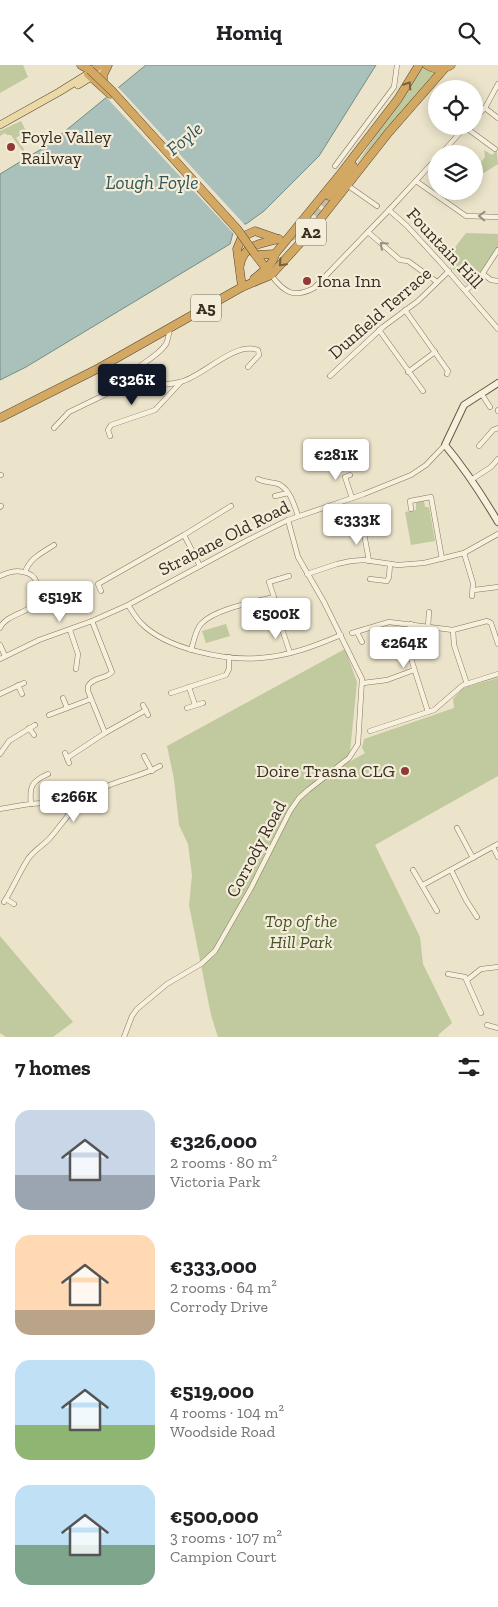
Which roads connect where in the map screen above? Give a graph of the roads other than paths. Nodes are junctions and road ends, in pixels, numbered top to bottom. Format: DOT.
graph roads {
  1 [pos="81,65"];
  2 [pos="107,65"];
  3 [pos="397,65"];
  4 [pos="419,65"];
  5 [pos="427,65"];
  6 [pos="447,67"];
  7 [pos="93,73"];
  8 [pos="498,83"];
  9 [pos="486,108"];
  10 [pos="483,111"];
  11 [pos="498,118"];
  12 [pos="0,125"];
  13 [pos="459,135"];
  14 [pos="477,135"];
  15 [pos="366,139"];
  16 [pos="449,145"];
  17 [pos="495,149"];
  18 [pos="335,166"];
  19 [pos="428,168"];
  20 [pos="346,181"];
  21 [pos="416,181"];
  22 [pos="329,196"];
  23 [pos="377,206"];
  24 [pos="389,210"];
  25 [pos="498,217"];
  26 [pos="368,232"];
  27 [pos="249,235"];
  28 [pos="240,240"];
  29 [pos="498,250"];
  30 [pos="254,252"];
  31 [pos="275,254"];
  32 [pos="239,267"];
  33 [pos="449,271"];
  34 [pos="268,272"];
  35 [pos="483,274"];
  36 [pos="498,281"];
  37 [pos="437,282"];
  38 [pos="242,287"];
  39 [pos="466,290"];
  40 [pos="405,310"];
  41 [pos="170,328"];
  42 [pos="498,329"];
  43 [pos="379,330"];
  44 [pos="435,352"];
  45 [pos="248,367"];
  46 [pos="408,372"];
  47 [pos="447,373"];
  48 [pos="330,376"];
  49 [pos="181,382"];
  50 [pos="498,383"];
  51 [pos="125,385"];
  52 [pos="423,391"];
  53 [pos="481,393"];
  54 [pos="490,407"];
  55 [pos="0,418"];
  56 [pos="54,428"];
  57 [pos="498,428"];
  58 [pos="110,436"];
  59 [pos="445,445"];
  60 [pos="479,446"];
  61 [pos="498,459"];
  62 [pos="350,475"];
  63 [pos="258,479"];
  64 [pos="471,480"];
  65 [pos="288,493"];
  66 [pos="276,496"];
  67 [pos="352,498"];
  68 [pos="231,506"];
  69 [pos="411,509"];
  70 [pos="298,516"];
  71 [pos="288,520"];
  72 [pos="497,520"];
  73 [pos="363,529"];
  74 [pos="498,534"];
  75 [pos="184,535"];
  76 [pos="54,545"];
  77 [pos="464,553"];
  78 [pos="442,559"];
  79 [pos="369,561"];
  80 [pos="390,563"];
  81 [pos="200,566"];
  82 [pos="24,572"];
  83 [pos="307,574"];
  84 [pos="0,576"];
  85 [pos="289,576"];
  86 [pos="370,579"];
  87 [pos="77,584"];
  88 [pos="498,587"];
  89 [pos="474,590"];
  90 [pos="101,591"];
  91 [pos="40,593"];
  92 [pos="472,596"];
  93 [pos="128,605"];
  94 [pos="428,612"];
  95 [pos="279,620"];
  96 [pos="92,621"];
  97 [pos="411,624"];
  98 [pos="428,627"];
  99 [pos="0,629"];
  100 [pos="70,630"];
  101 [pos="453,630"];
  102 [pos="341,635"];
  103 [pos="362,642"];
  104 [pos="498,644"];
  105 [pos="0,645"];
  106 [pos="191,649"];
  107 [pos="290,653"];
  108 [pos="229,657"];
  109 [pos="2,658"];
  110 [pos="76,669"];
  111 [pos="414,670"];
  112 [pos="498,674"];
  113 [pos="24,683"];
  114 [pos="363,683"];
  115 [pos="467,684"];
  116 [pos="18,685"];
  117 [pos="189,687"];
  118 [pos="171,693"];
  119 [pos="0,694"];
  120 [pos="22,694"];
  121 [pos="64,698"];
  122 [pos="91,699"];
  123 [pos="203,703"];
  124 [pos="143,705"];
  125 [pos="195,705"];
  126 [pos="187,707"];
  127 [pos="67,708"];
  128 [pos="146,710"];
  129 [pos="428,712"];
  130 [pos="49,715"];
  131 [pos="148,715"];
  132 [pos="375,722"];
  133 [pos="35,725"];
  134 [pos="29,728"];
  135 [pos="377,728"];
  136 [pos="370,731"];
  137 [pos="105,733"];
  138 [pos="34,735"];
  139 [pos="64,753"];
  140 [pos="0,754"];
  141 [pos="144,756"];
  142 [pos="160,766"];
  143 [pos="152,771"];
  144 [pos="46,773"];
  145 [pos="31,804"];
  146 [pos="0,809"];
  147 [pos="69,813"];
  148 [pos="457,828"];
  149 [pos="498,844"];
  150 [pos="493,847"];
  151 [pos="498,857"];
  152 [pos="473,858"];
  153 [pos="413,870"];
  154 [pos="451,870"];
  155 [pos="423,885"];
  156 [pos="14,904"];
  157 [pos="436,911"];
  158 [pos="478,917"];
  159 [pos="498,967"];
  160 [pos="448,974"];
  161 [pos="467,980"];
  162 [pos="481,1013"];
  163 [pos="487,1025"];
  164 [pos="498,1028"];
  165 [pos="124,1037"];
  1 -- 7 [label="highway"];
  2 -- 7 [label="highway"];
  3 -- 18 [label="street"];
  15 -- 4 [label="highway, A2, one-way"];
  5 -- 6 [label="highway, A2"];
  6 -- 20 [label="highway, A2"];
  7 -- 12 [label="main road"];
  7 -- 30 [label="highway, bridge"];
  8 -- 9 [label="street"];
  9 -- 10 [label="street"];
  9 -- 11 [label="street"];
  13 -- 16 [label="street"];
  14 -- 17 [label="street"];
  15 -- 20 [label="highway, A2"];
  15 -- 31 [label="highway, A2"];
  19 -- 21 [label="street"];
  20 -- 22 [label="highway, A2"];
  20 -- 23 [label="street"];
  20 -- 34 [label="highway, A2, one-way"];
  21 -- 24 [label="street"];
  25 -- 21 [label="street, one-way"];
  24 -- 26 [label="street"];
  24 -- 33 [label="street, Fountain Hill"];
  26 -- 34 [label="street"];
  37 -- 26 [label="street, one-way"];
  27 -- 28 [label="highway"];
  27 -- 30 [label="highway"];
  27 -- 30 [label="highway, A2"];
  28 -- 30 [label="highway"];
  28 -- 32 [label="highway"];
  29 -- 35 [label="street"];
  30 -- 31 [label="highway, A2"];
  30 -- 32 [label="highway"];
  30 -- 34 [label="highway"];
  31 -- 34 [label="highway, A2"];
  32 -- 38 [label="highway"];
  33 -- 37 [label="street, Dunfield Terrace"];
  33 -- 39 [label="street, Fountain Hill"];
  34 -- 38 [label="highway, A5"];
  35 -- 36 [label="street"];
  35 -- 39 [label="street"];
  37 -- 40 [label="street, Dunfield Terrace"];
  38 -- 41 [label="highway, A5"];
  39 -- 42 [label="street, Fountain Hill"];
  40 -- 43 [label="street, Dunfield Terrace"];
  40 -- 44 [label="street"];
  41 -- 51 [label="street"];
  41 -- 55 [label="highway, A5"];
  43 -- 46 [label="street"];
  43 -- 48 [label="street, Dunfield Terrace"];
  44 -- 46 [label="street"];
  44 -- 47 [label="street"];
  45 -- 49 [label="street"];
  46 -- 52 [label="street"];
  49 -- 51 [label="street"];
  49 -- 58 [label="street"];
  50 -- 53 [label="street, Strabane Old Road"];
  51 -- 56 [label="street"];
  53 -- 54 [label="street"];
  53 -- 59 [label="street, Strabane Old Road"];
  57 -- 60 [label="street"];
  59 -- 64 [label="street"];
  59 -- 67 [label="street, Strabane Old Road"];
  61 -- 64 [label="street"];
  62 -- 67 [label="street"];
  63 -- 65 [label="street"];
  64 -- 72 [label="street"];
  65 -- 66 [label="street"];
  65 -- 70 [label="street"];
  67 -- 70 [label="street, Strabane Old Road"];
  68 -- 75 [label="street"];
  69 -- 78 [label="street"];
  70 -- 71 [label="street, Strabane Old Road"];
  71 -- 81 [label="street, Strabane Old Road"];
  71 -- 83 [label="street, Corrody Road"];
  73 -- 79 [label="street"];
  74 -- 77 [label="street"];
  75 -- 81 [label="street"];
  75 -- 90 [label="street"];
  76 -- 82 [label="street"];
  77 -- 78 [label="street"];
  77 -- 89 [label="street"];
  78 -- 80 [label="street"];
  79 -- 80 [label="street"];
  79 -- 83 [label="street"];
  80 -- 86 [label="street"];
  81 -- 93 [label="street, Strabane Old Road"];
  82 -- 84 [label="street"];
  82 -- 91 [label="street"];
  83 -- 102 [label="street, Corrody Road"];
  85 -- 106 [label="street"];
  87 -- 91 [label="street"];
  88 -- 89 [label="street"];
  89 -- 92 [label="street"];
  91 -- 99 [label="street"];
  93 -- 96 [label="street, Strabane Old Road"];
  93 -- 106 [label="street"];
  94 -- 98 [label="street"];
  95 -- 107 [label="street"];
  96 -- 100 [label="street, Strabane Old Road"];
  96 -- 122 [label="street"];
  97 -- 98 [label="street"];
  97 -- 103 [label="street"];
  97 -- 111 [label="street"];
  98 -- 101 [label="street"];
  100 -- 109 [label="street, Strabane Old Road"];
  100 -- 110 [label="street"];
  101 -- 104 [label="street"];
  101 -- 115 [label="street"];
  102 -- 107 [label="street"];
  102 -- 114 [label="street, Corrody Road"];
  105 -- 109 [label="street"];
  106 -- 108 [label="street"];
  107 -- 108 [label="street"];
  108 -- 117 [label="street"];
  111 -- 114 [label="street"];
  111 -- 129 [label="street"];
  112 -- 115 [label="street"];
  113 -- 116 [label="street"];
  114 -- 165 [label="street, Corrody Road"];
  115 -- 129 [label="street"];
  116 -- 119 [label="street"];
  116 -- 120 [label="street"];
  117 -- 118 [label="street"];
  117 -- 125 [label="street"];
  121 -- 127 [label="street"];
  122 -- 127 [label="street"];
  122 -- 137 [label="street"];
  123 -- 125 [label="street"];
  124 -- 128 [label="street"];
  125 -- 126 [label="street"];
  127 -- 130 [label="street"];
  128 -- 131 [label="street"];
  128 -- 137 [label="street"];
  129 -- 135 [label="street"];
  132 -- 135 [label="street"];
  133 -- 134 [label="street"];
  134 -- 138 [label="street"];
  134 -- 140 [label="street"];
  135 -- 136 [label="street"];
  137 -- 139 [label="street"];
  141 -- 143 [label="street"];
  142 -- 143 [label="street"];
  143 -- 147 [label="street"];
  144 -- 145 [label="street"];
  145 -- 146 [label="street"];
  145 -- 147 [label="street"];
  147 -- 156 [label="street"];
  148 -- 152 [label="street"];
  149 -- 150 [label="street"];
  150 -- 151 [label="street"];
  150 -- 152 [label="street"];
  152 -- 154 [label="street"];
  153 -- 155 [label="street"];
  154 -- 155 [label="street"];
  154 -- 158 [label="street"];
  155 -- 157 [label="street"];
  159 -- 161 [label="street"];
  160 -- 161 [label="street"];
  161 -- 162 [label="street"];
  163 -- 164 [label="street"];
}
